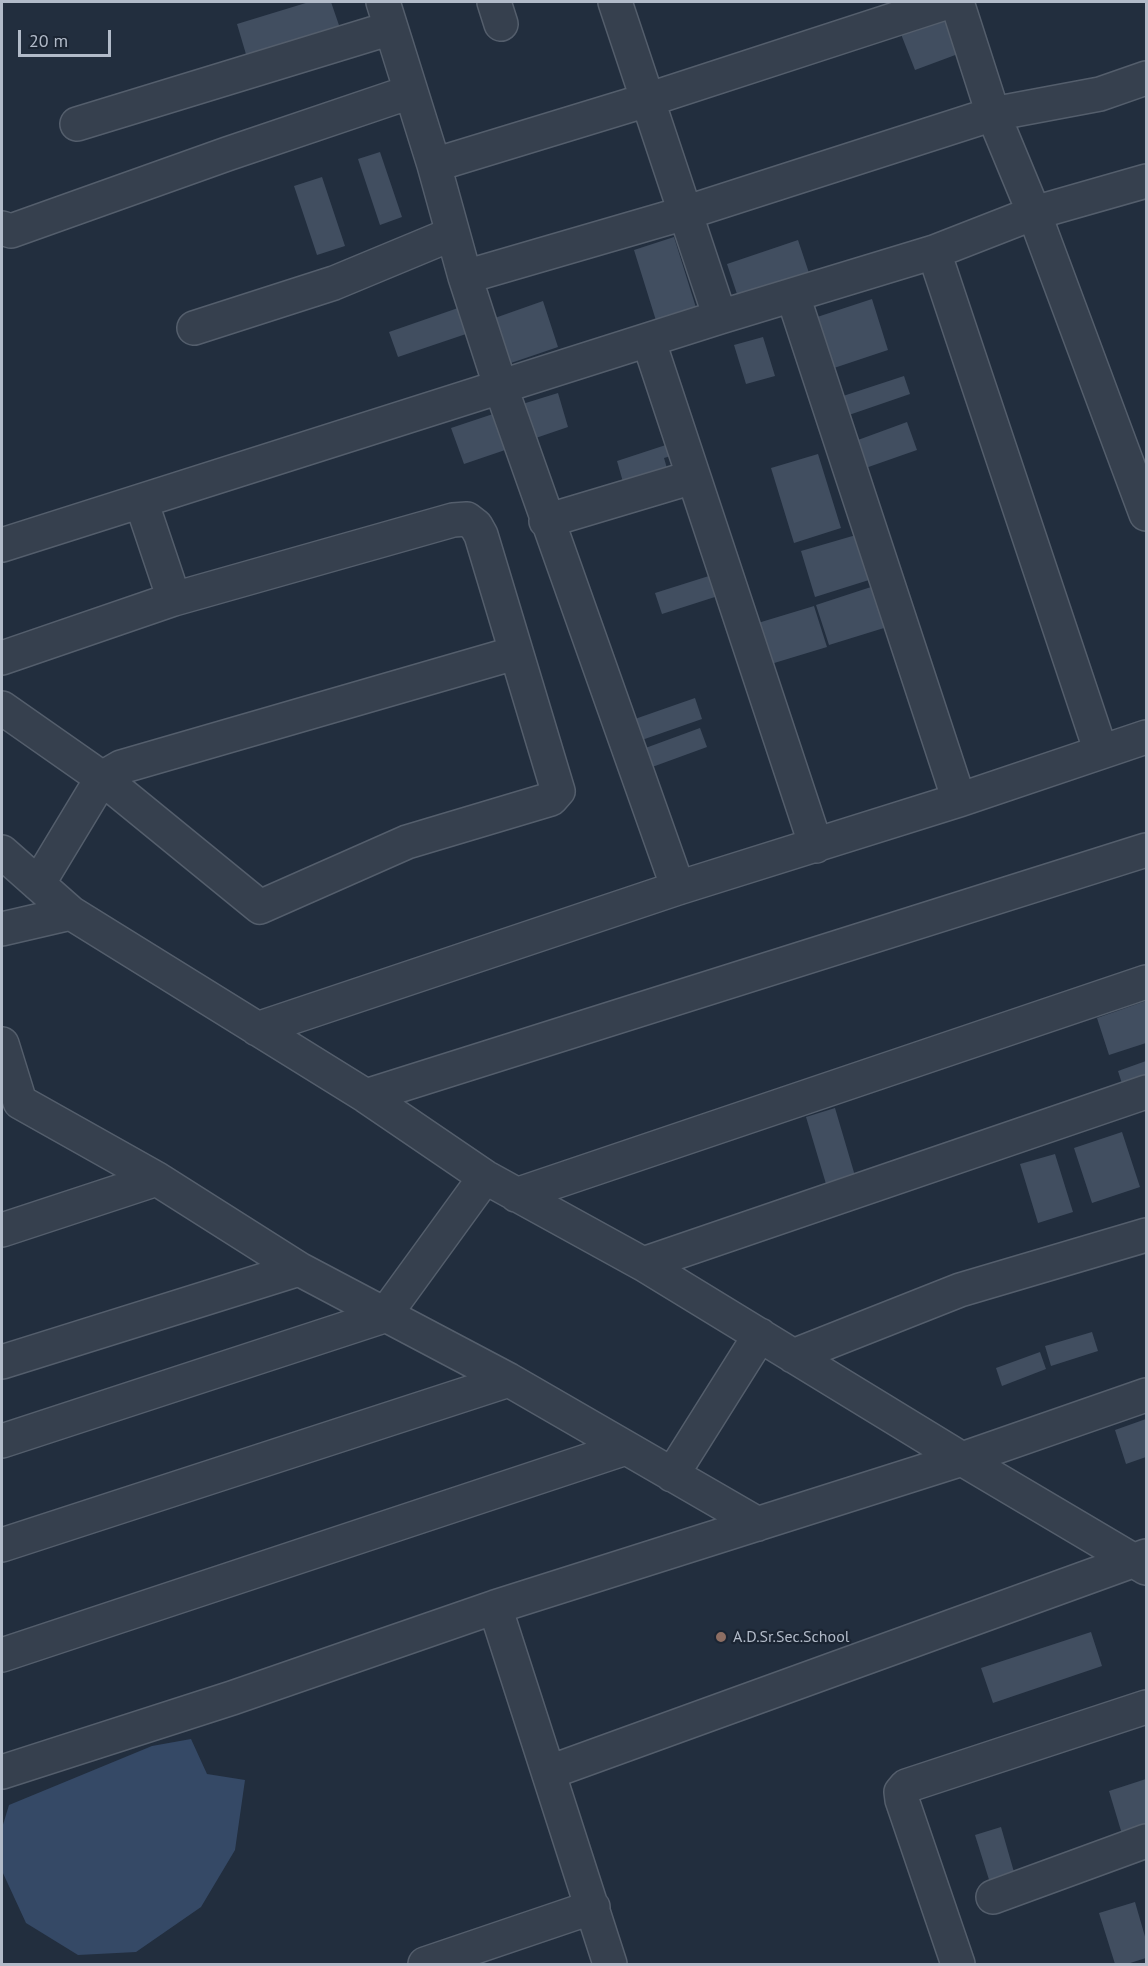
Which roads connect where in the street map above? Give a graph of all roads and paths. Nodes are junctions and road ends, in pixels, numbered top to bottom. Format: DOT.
graph roads {
  1 [pos="615,2"];
  2 [pos="948,2"];
  3 [pos="957,2"];
  4 [pos="387,15"];
  5 [pos="1146,78"];
  6 [pos="410,92"];
  7 [pos="647,100"];
  8 [pos="993,114"];
  9 [pos="77,124"];
  10 [pos="434,165"];
  11 [pos="1145,185"];
  12 [pos="685,213"];
  13 [pos="1034,213"];
  14 [pos="2,228"];
  15 [pos="452,234"];
  16 [pos="934,252"];
  17 [pos="465,278"];
  18 [pos="794,296"];
  19 [pos="720,317"];
  20 [pos="194,327"];
  21 [pos="649,342"];
  22 [pos="501,388"];
  23 [pos="693,477"];
  24 [pos="141,501"];
  25 [pos="1146,514"];
  26 [pos="546,520"];
  27 [pos="2,544"];
  28 [pos="174,599"];
  29 [pos="515,653"];
  30 [pos="2,658"];
  31 [pos="2,708"];
  32 [pos="1146,737"];
  33 [pos="1101,752"];
  34 [pos="102,778"];
  35 [pos="959,800"];
  36 [pos="816,846"];
  37 [pos="1146,850"];
  38 [pos="2,852"];
  39 [pos="38,884"];
  40 [pos="678,888"];
  41 [pos="71,913"];
  42 [pos="2,929"];
  43 [pos="1146,982"];
  44 [pos="257,1029"];
  45 [pos="2,1044"];
  46 [pos="1146,1092"];
  47 [pos="366,1096"];
  48 [pos="11,1105"];
  49 [pos="485,1177"];
  50 [pos="157,1179"];
  51 [pos="516,1195"];
  52 [pos="2,1230"];
  53 [pos="1146,1235"];
  54 [pos="643,1264"];
  55 [pos="299,1269"];
  56 [pos="384,1316"];
  57 [pos="760,1335"];
  58 [pos="793,1356"];
  59 [pos="2,1362"];
  60 [pos="509,1380"];
  61 [pos="1146,1395"];
  62 [pos="2,1441"];
  63 [pos="626,1448"];
  64 [pos="962,1459"];
  65 [pos="672,1475"];
  66 [pos="758,1524"];
  67 [pos="2,1545"];
  68 [pos="1142,1561"];
  69 [pos="495,1607"];
  70 [pos="2,1655"];
  71 [pos="1146,1707"];
  72 [pos="2,1772"];
  73 [pos="550,1772"];
  74 [pos="1146,1841"];
  75 [pos="993,1897"];
  76 [pos="594,1907"];
  77 [pos="425,1965"];
  78 [pos="610,1965"];
  79 [pos="958,1965"];
  1 -- 7 [label="street"];
  2 -- 7 [label="street"];
  3 -- 8 [label="street"];
  4 -- 6 [label="street"];
  4 -- 9 [label="street"];
  5 -- 8 [label="street"];
  6 -- 10 [label="street"];
  6 -- 14 [label="street"];
  7 -- 10 [label="street"];
  7 -- 12 [label="street"];
  8 -- 12 [label="street"];
  8 -- 13 [label="street"];
  10 -- 15 [label="street"];
  11 -- 13 [label="street"];
  12 -- 17 [label="street"];
  12 -- 19 [label="street"];
  13 -- 16 [label="street"];
  13 -- 25 [label="street"];
  15 -- 17 [label="street"];
  15 -- 20 [label="street"];
  16 -- 18 [label="street"];
  16 -- 33 [label="street"];
  17 -- 22 [label="street"];
  18 -- 19 [label="street"];
  18 -- 35 [label="street"];
  19 -- 21 [label="street"];
  21 -- 22 [label="street"];
  21 -- 23 [label="street"];
  22 -- 24 [label="street"];
  22 -- 26 [label="street"];
  23 -- 26 [label="street"];
  23 -- 36 [label="street"];
  24 -- 27 [label="street"];
  24 -- 28 [label="street"];
  26 -- 40 [label="street"];
  28 -- 29 [label="street"];
  28 -- 30 [label="street"];
  29 -- 34 [label="street"];
  29 -- 34 [label="street"];
  31 -- 34 [label="street"];
  32 -- 33 [label="street"];
  33 -- 35 [label="street"];
  34 -- 39 [label="street"];
  35 -- 36 [label="street"];
  36 -- 40 [label="street"];
  37 -- 47 [label="street"];
  38 -- 39 [label="street"];
  39 -- 41 [label="street"];
  40 -- 44 [label="street"];
  41 -- 42 [label="street"];
  41 -- 44 [label="street"];
  43 -- 51 [label="street"];
  44 -- 47 [label="street"];
  45 -- 48 [label="street"];
  46 -- 54 [label="street"];
  47 -- 49 [label="street"];
  48 -- 50 [label="street"];
  49 -- 51 [label="street"];
  49 -- 56 [label="street"];
  50 -- 52 [label="street"];
  50 -- 55 [label="street"];
  51 -- 54 [label="street"];
  53 -- 58 [label="street"];
  54 -- 57 [label="street"];
  55 -- 56 [label="street"];
  55 -- 59 [label="street"];
  56 -- 60 [label="street"];
  56 -- 62 [label="street"];
  57 -- 58 [label="street"];
  57 -- 65 [label="street"];
  58 -- 64 [label="street"];
  60 -- 63 [label="street"];
  60 -- 67 [label="street"];
  61 -- 64 [label="street"];
  63 -- 65 [label="street"];
  63 -- 70 [label="street"];
  64 -- 66 [label="street"];
  64 -- 68 [label="street"];
  65 -- 66 [label="street"];
  66 -- 69 [label="street"];
  68 -- 73 [label="street"];
  69 -- 72 [label="street"];
  69 -- 73 [label="street"];
  71 -- 79 [label="street"];
  73 -- 76 [label="street"];
  74 -- 75 [label="street"];
  76 -- 77 [label="street"];
  76 -- 78 [label="street"];
}
